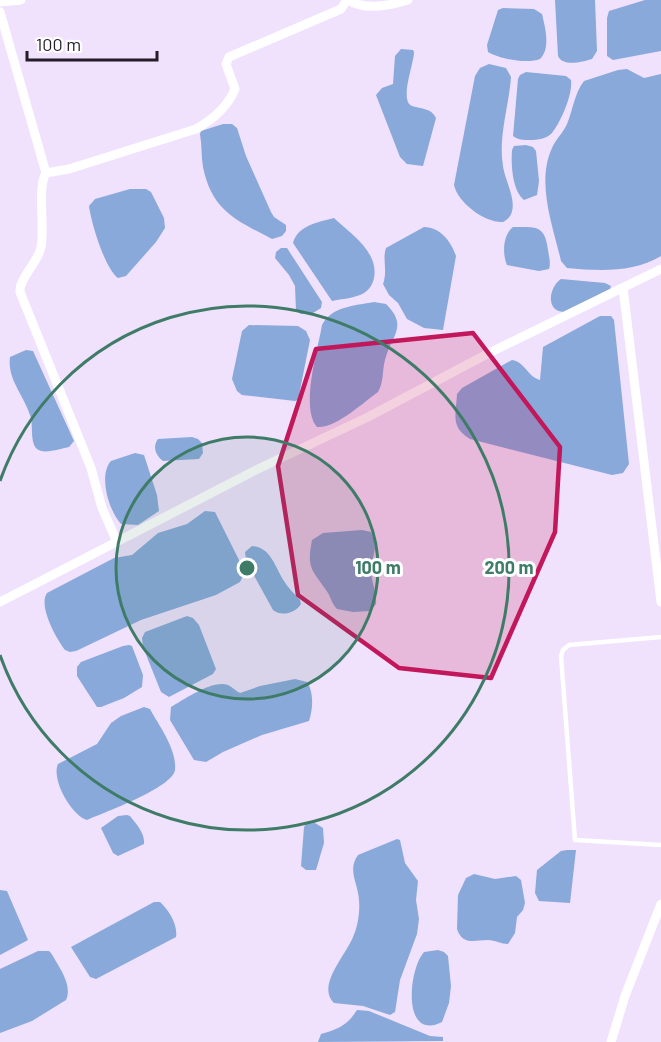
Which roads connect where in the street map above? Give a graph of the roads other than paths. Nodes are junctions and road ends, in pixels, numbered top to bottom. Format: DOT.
graph roads {
  1 [pos="21,0"];
  2 [pos="348,0"];
  3 [pos="408,0"];
  4 [pos="0,2"];
  5 [pos="0,12"];
  6 [pos="46,174"];
  7 [pos="661,269"];
  8 [pos="623,288"];
  9 [pos="117,542"];
  10 [pos="0,602"];
  11 [pos="661,602"];
  12 [pos="661,637"];
  13 [pos="661,845"];
  14 [pos="661,904"];
  15 [pos="611,1042"];
  1 -- 4 [label="street"];
  2 -- 3 [label="street"];
  2 -- 6 [label="street"];
  5 -- 6 [label="street"];
  6 -- 9 [label="street"];
  7 -- 8 [label="street"];
  8 -- 9 [label="street"];
  8 -- 11 [label="street"];
  9 -- 10 [label="street"];
  12 -- 13 [label="lane"];
  14 -- 15 [label="street"];
}
